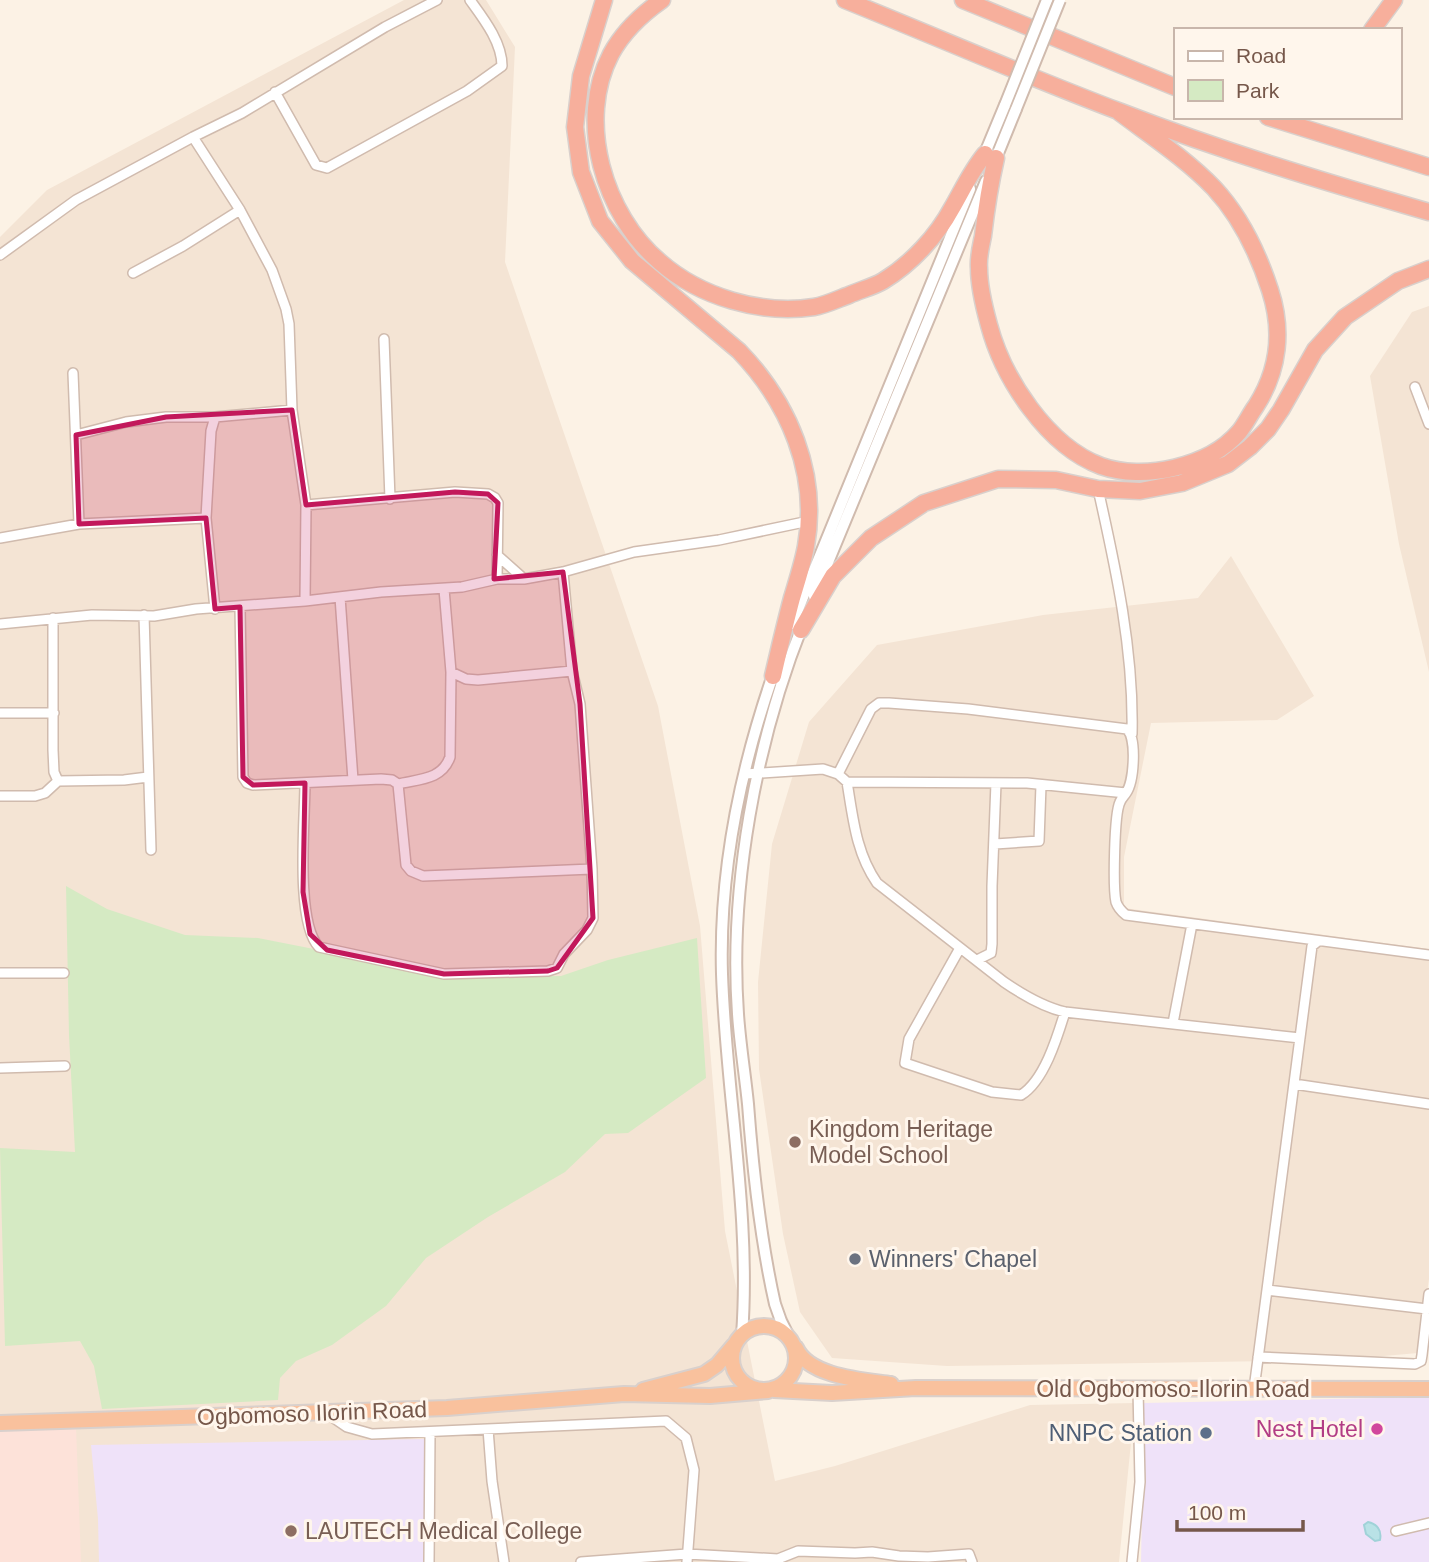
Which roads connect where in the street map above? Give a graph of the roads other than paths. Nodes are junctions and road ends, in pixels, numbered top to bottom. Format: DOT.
graph roads {
  1 [pos="437,0"];
  2 [pos="470,0"];
  3 [pos="604,0"];
  4 [pos="662,0"];
  5 [pos="845,0"];
  6 [pos="963,0"];
  7 [pos="1047,0"];
  8 [pos="1060,0"];
  9 [pos="1394,0"];
  10 [pos="1373,28"];
  11 [pos="1130,69"];
  12 [pos="1174,75"];
  13 [pos="1174,86"];
  14 [pos="275,92"];
  15 [pos="1010,107"];
  16 [pos="1119,112"];
  17 [pos="1274,119"];
  18 [pos="193,136"];
  19 [pos="990,156"];
  20 [pos="1429,167"];
  21 [pos="240,210"];
  22 [pos="1429,212"];
  23 [pos="0,255"];
  24 [pos="1429,270"];
  25 [pos="132,273"];
  26 [pos="384,339"];
  27 [pos="73,373"];
  28 [pos="1415,387"];
  29 [pos="292,410"];
  30 [pos="215,417"];
  31 [pos="1429,424"];
  32 [pos="76,435"];
  33 [pos="1098,489"];
  34 [pos="390,499"];
  35 [pos="306,505"];
  36 [pos="206,518"];
  37 [pos="809,521"];
  38 [pos="79,524"];
  39 [pos="0,538"];
  40 [pos="497,555"];
  41 [pos="563,572"];
  42 [pos="497,579"];
  43 [pos="524,579"];
  44 [pos="444,589"];
  45 [pos="340,597"];
  46 [pos="305,601"];
  47 [pos="240,607"];
  48 [pos="215,609"];
  49 [pos="144,615"];
  50 [pos="53,618"];
  51 [pos="0,624"];
  52 [pos="801,630"];
  53 [pos="572,671"];
  54 [pos="451,672"];
  55 [pos="773,676"];
  56 [pos="0,713"];
  57 [pos="54,713"];
  58 [pos="1132,734"];
  59 [pos="758,773"];
  60 [pos="745,774"];
  61 [pos="838,774"];
  62 [pos="148,777"];
  63 [pos="353,780"];
  64 [pos="58,781"];
  65 [pos="847,782"];
  66 [pos="305,783"];
  67 [pos="996,783"];
  68 [pos="398,785"];
  69 [pos="1041,785"];
  70 [pos="1126,793"];
  71 [pos="0,796"];
  72 [pos="995,844"];
  73 [pos="151,850"];
  74 [pos="592,869"];
  75 [pos="1192,924"];
  76 [pos="1317,942"];
  77 [pos="960,948"];
  78 [pos="723,952"];
  79 [pos="737,953"];
  80 [pos="1429,955"];
  81 [pos="977,960"];
  82 [pos="0,973"];
  83 [pos="64,973"];
  84 [pos="1065,1013"];
  85 [pos="1172,1023"];
  86 [pos="1300,1038"];
  87 [pos="728,1052"];
  88 [pos="743,1052"];
  89 [pos="65,1066"];
  90 [pos="0,1068"];
  91 [pos="1294,1084"];
  92 [pos="1429,1104"];
  93 [pos="1267,1290"];
  94 [pos="1429,1294"];
  95 [pos="1427,1309"];
  96 [pos="738,1339"];
  97 [pos="792,1342"];
  98 [pos="1258,1357"];
  99 [pos="916,1388"];
  100 [pos="1138,1389"];
  101 [pos="1254,1389"];
  102 [pos="1429,1389"];
  103 [pos="771,1390"];
  104 [pos="624,1394"];
  105 [pos="323,1411"];
  106 [pos="0,1423"];
  107 [pos="488,1429"];
  108 [pos="430,1433"];
  109 [pos="1429,1523"];
  110 [pos="1396,1531"];
  111 [pos="687,1558"];
  112 [pos="785,1560"];
  113 [pos="429,1562"];
  114 [pos="504,1562"];
  115 [pos="581,1562"];
  116 [pos="972,1562"];
  117 [pos="1132,1562"];
  1 -- 14 [label="street"];
  2 -- 14 [label="street"];
  3 -- 37 [label="highway"];
  4 -- 19 [label="highway"];
  5 -- 16 [label="highway"];
  6 -- 11 [label="highway"];
  7 -- 15 [label="street, bridge"];
  8 -- 15 [label="street, bridge"];
  9 -- 10 [label="highway"];
  11 -- 12 [label="highway"];
  11 -- 13 [label="highway"];
  14 -- 18 [label="street"];
  15 -- 19 [label="street"];
  16 -- 19 [label="highway"];
  16 -- 22 [label="highway"];
  17 -- 20 [label="highway"];
  18 -- 21 [label="street"];
  18 -- 23 [label="street"];
  19 -- 52 [label="street"];
  19 -- 55 [label="street"];
  21 -- 25 [label="street"];
  21 -- 29 [label="street"];
  24 -- 33 [label="highway"];
  26 -- 34 [label="street"];
  27 -- 32 [label="street"];
  28 -- 31 [label="street"];
  29 -- 30 [label="street"];
  29 -- 35 [label="street"];
  30 -- 32 [label="street"];
  30 -- 36 [label="street"];
  32 -- 38 [label="street"];
  33 -- 52 [label="highway"];
  33 -- 58 [label="street"];
  34 -- 35 [label="street"];
  34 -- 40 [label="street"];
  35 -- 46 [label="street"];
  36 -- 38 [label="street"];
  36 -- 48 [label="street"];
  37 -- 41 [label="street"];
  37 -- 55 [label="highway"];
  38 -- 39 [label="street"];
  40 -- 42 [label="street"];
  40 -- 43 [label="street"];
  41 -- 43 [label="street"];
  41 -- 53 [label="street"];
  42 -- 43 [label="street"];
  42 -- 44 [label="street"];
  44 -- 45 [label="street"];
  44 -- 54 [label="street"];
  45 -- 46 [label="street"];
  45 -- 63 [label="street"];
  46 -- 47 [label="street"];
  47 -- 48 [label="street"];
  47 -- 66 [label="street"];
  48 -- 49 [label="street"];
  49 -- 50 [label="street"];
  49 -- 62 [label="street"];
  50 -- 51 [label="street"];
  50 -- 57 [label="street"];
  52 -- 59 [label="street"];
  53 -- 54 [label="street"];
  53 -- 74 [label="street"];
  54 -- 68 [label="street"];
  55 -- 60 [label="street"];
  56 -- 57 [label="street"];
  57 -- 64 [label="street"];
  58 -- 61 [label="street"];
  58 -- 70 [label="street"];
  59 -- 60 [label="street"];
  59 -- 61 [label="street"];
  59 -- 79 [label="street"];
  60 -- 78 [label="street"];
  61 -- 65 [label="street"];
  62 -- 64 [label="street"];
  62 -- 73 [label="street"];
  63 -- 66 [label="street"];
  63 -- 68 [label="street"];
  64 -- 71 [label="street"];
  65 -- 67 [label="street"];
  65 -- 77 [label="street"];
  66 -- 74 [label="street"];
  67 -- 69 [label="street"];
  67 -- 72 [label="street"];
  68 -- 74 [label="street"];
  69 -- 70 [label="street"];
  69 -- 72 [label="street"];
  70 -- 75 [label="street"];
  72 -- 81 [label="street"];
  75 -- 76 [label="street"];
  75 -- 85 [label="street"];
  76 -- 80 [label="street"];
  76 -- 86 [label="street"];
  77 -- 81 [label="street"];
  77 -- 84 [label="street"];
  78 -- 79 [label="street"];
  78 -- 87 [label="street"];
  79 -- 88 [label="street"];
  81 -- 84 [label="street"];
  82 -- 83 [label="street"];
  84 -- 85 [label="street"];
  85 -- 86 [label="street"];
  86 -- 91 [label="street"];
  87 -- 88 [label="street"];
  87 -- 96 [label="street"];
  88 -- 97 [label="street"];
  89 -- 90 [label="street"];
  91 -- 92 [label="street"];
  91 -- 93 [label="street"];
  93 -- 95 [label="street"];
  93 -- 98 [label="street"];
  94 -- 95 [label="street"];
  95 -- 98 [label="street"];
  96 -- 97 [label="highway"];
  96 -- 103 [label="highway"];
  96 -- 104 [label="highway"];
  97 -- 99 [label="highway"];
  97 -- 103 [label="highway"];
  98 -- 101 [label="street"];
  99 -- 100 [label="highway, Old Ogbomoso-Ilorin Road"];
  99 -- 103 [label="highway"];
  100 -- 101 [label="highway, Old Ogbomoso-Ilorin Road"];
  100 -- 117 [label="street"];
  101 -- 102 [label="highway, Old Ogbomoso-Ilorin Road"];
  103 -- 104 [label="highway"];
  104 -- 105 [label="highway, Ogbomoso Ilorin Road"];
  105 -- 106 [label="highway, Ogbomoso Ilorin Road"];
  105 -- 108 [label="street"];
  107 -- 108 [label="street"];
  107 -- 111 [label="street"];
  107 -- 114 [label="street"];
  108 -- 113 [label="street"];
  109 -- 110 [label="street"];
  111 -- 112 [label="street"];
  111 -- 115 [label="street"];
  112 -- 116 [label="street"];
}
